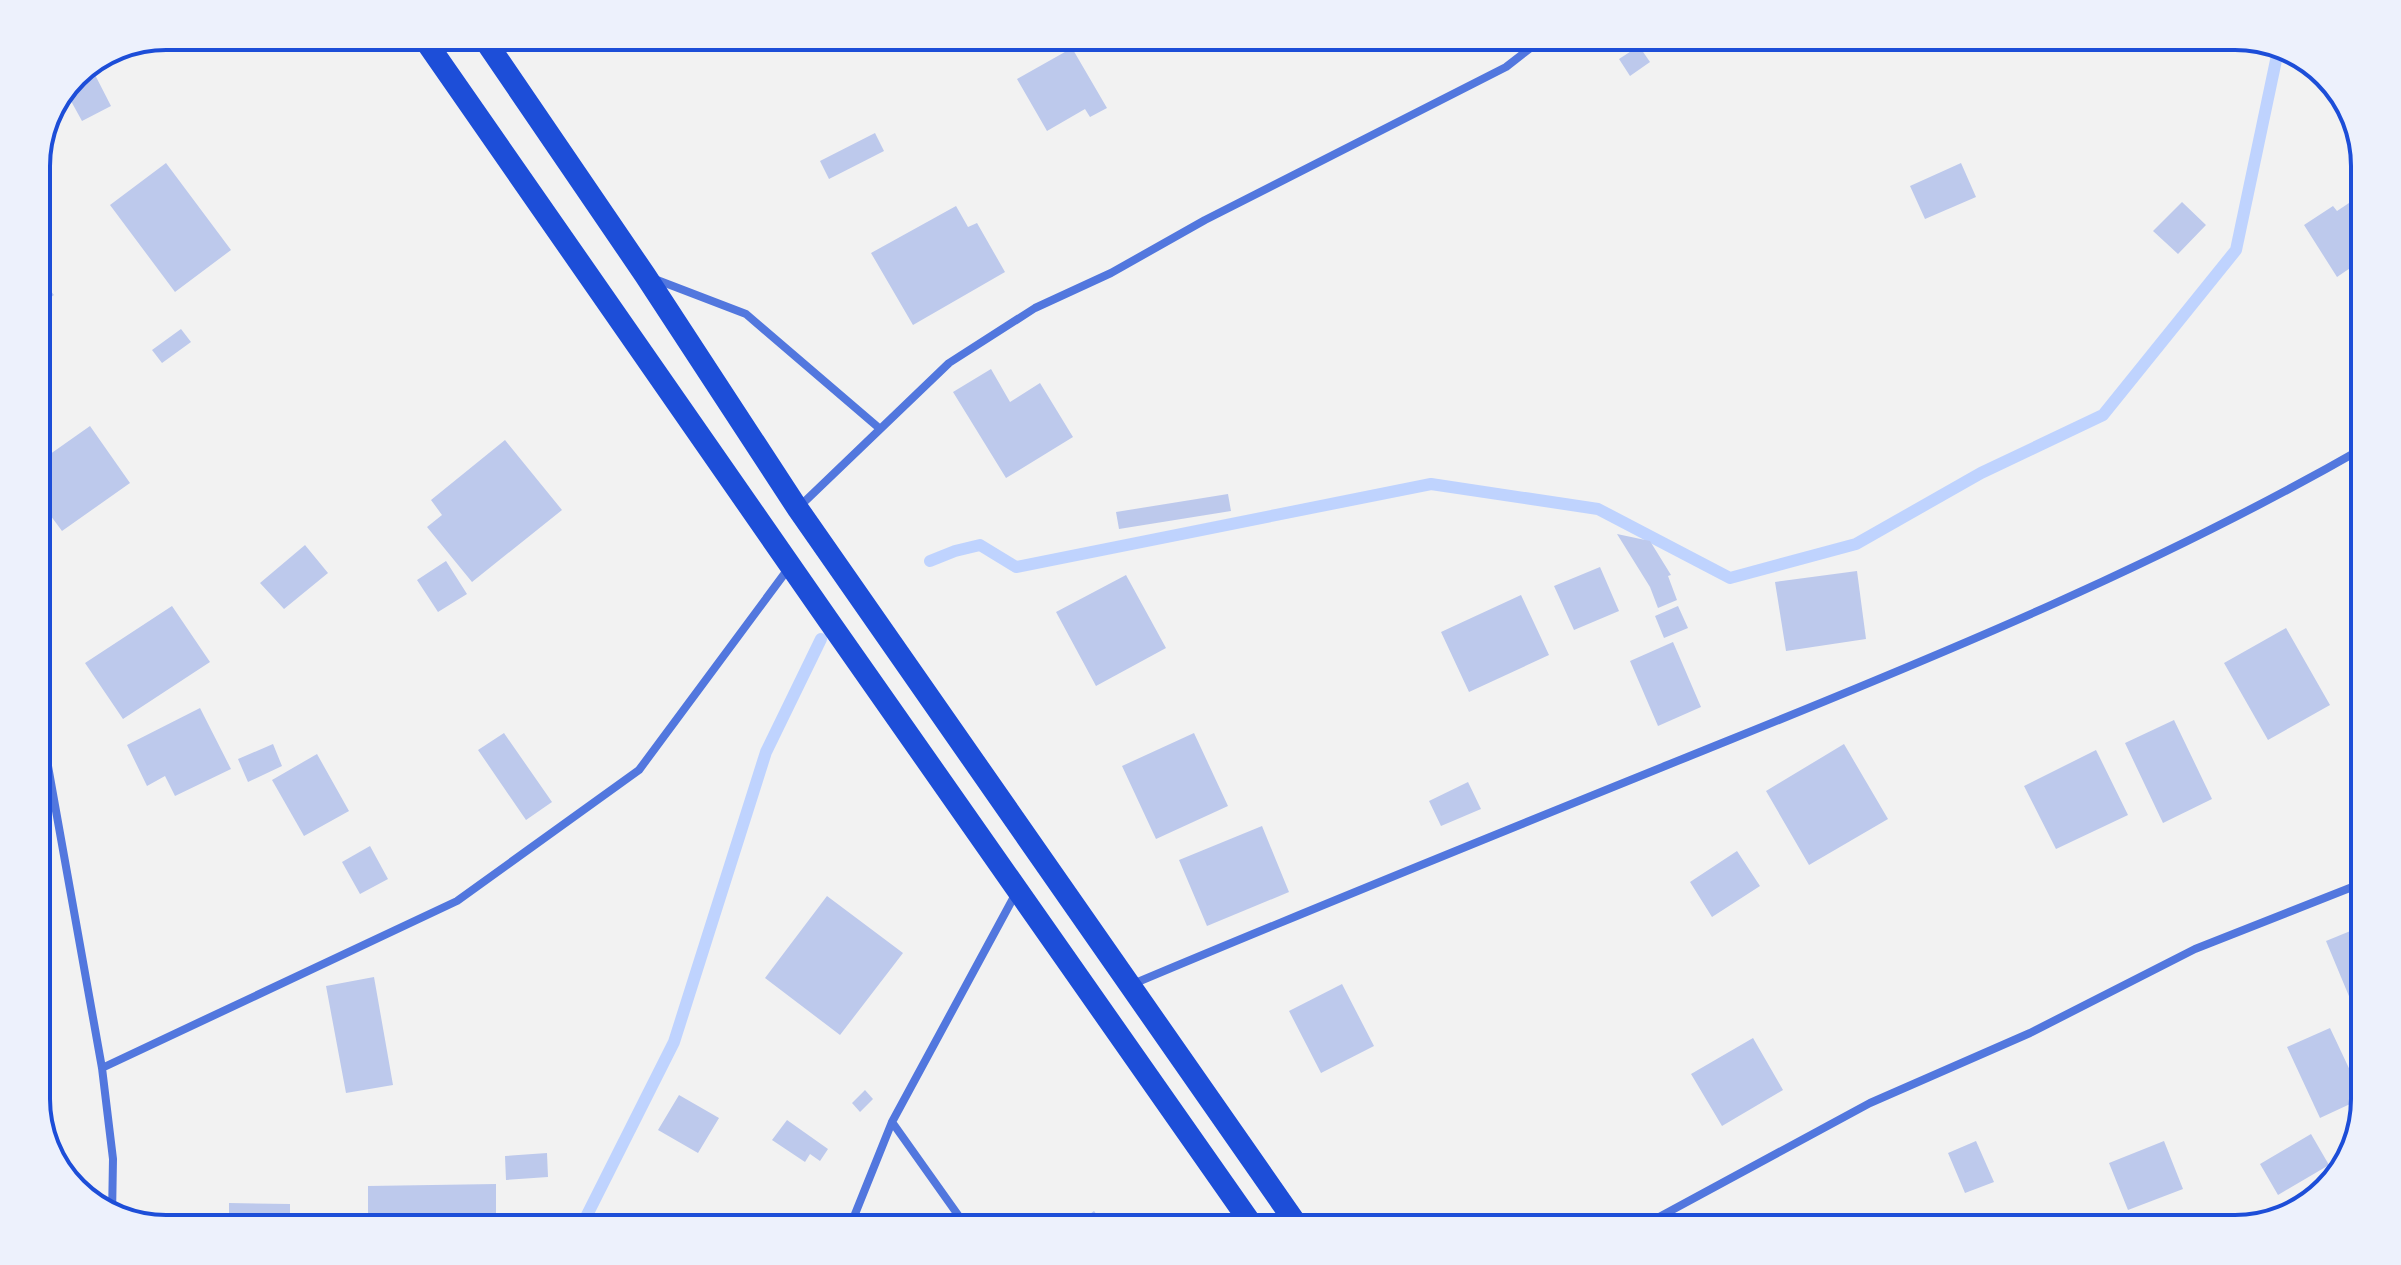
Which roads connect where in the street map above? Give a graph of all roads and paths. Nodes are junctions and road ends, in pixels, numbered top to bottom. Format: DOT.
graph roads {
  1 [pos="432,50"];
  2 [pos="492,50"];
  3 [pos="1528,50"];
  4 [pos="645,275"];
  5 [pos="879,428"];
  6 [pos="2351,455"];
  7 [pos="798,509"];
  8 [pos="791,565"];
  9 [pos="50,777"];
  10 [pos="2351,888"];
  11 [pos="1016,893"];
  12 [pos="1129,986"];
  13 [pos="102,1068"];
  14 [pos="892,1122"];
  15 [pos="112,1201"];
  16 [pos="855,1215"];
  17 [pos="958,1215"];
  18 [pos="1245,1215"];
  19 [pos="1290,1215"];
  20 [pos="1663,1215"];
  1 -- 8 [label="highway"];
  2 -- 4 [label="highway"];
  3 -- 5 [label="street"];
  4 -- 5 [label="street"];
  4 -- 7 [label="highway"];
  5 -- 7 [label="street"];
  6 -- 12 [label="street"];
  7 -- 12 [label="highway"];
  8 -- 11 [label="highway"];
  8 -- 13 [label="street"];
  9 -- 13 [label="street"];
  10 -- 20 [label="street"];
  11 -- 14 [label="street"];
  11 -- 18 [label="highway"];
  12 -- 19 [label="highway"];
  13 -- 15 [label="street"];
  14 -- 16 [label="street"];
  14 -- 17 [label="street"];
}
